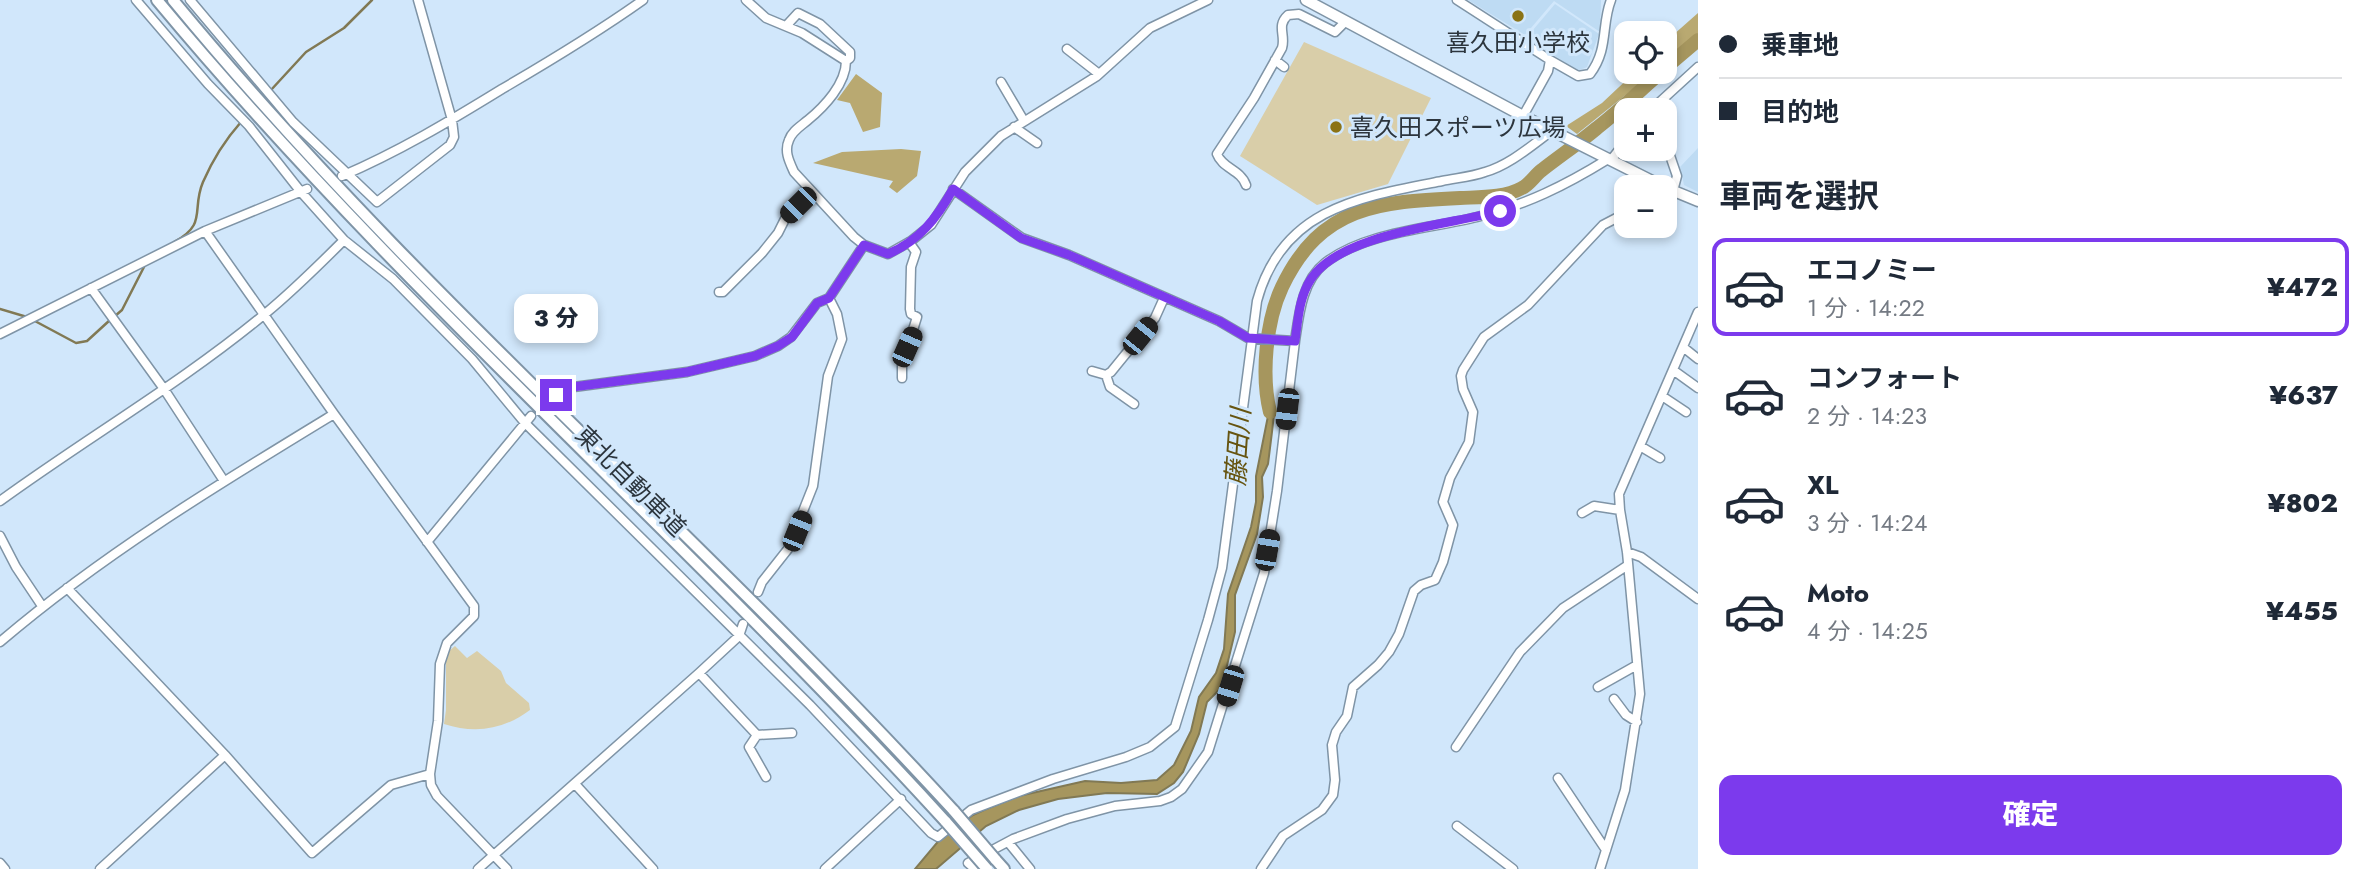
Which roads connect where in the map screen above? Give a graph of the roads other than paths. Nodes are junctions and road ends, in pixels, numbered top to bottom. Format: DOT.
graph roads {
  1 [pos="136,0"];
  2 [pos="156,0"];
  3 [pos="173,0"];
  4 [pos="190,0"];
  5 [pos="418,0"];
  6 [pos="643,0"];
  7 [pos="747,0"];
  8 [pos="1208,0"];
  9 [pos="1307,0"];
  10 [pos="1457,0"];
  11 [pos="1611,0"];
  12 [pos="1346,21"];
  13 [pos="786,26"];
  14 [pos="1067,49"];
  15 [pos="1275,60"];
  16 [pos="1550,60"];
  17 [pos="846,61"];
  18 [pos="1284,67"];
  19 [pos="1698,67"];
  20 [pos="1099,74"];
  21 [pos="1001,82"];
  22 [pos="1664,98"];
  23 [pos="1523,116"];
  24 [pos="452,120"];
  25 [pos="1024,121"];
  26 [pos="1014,127"];
  27 [pos="1557,132"];
  28 [pos="1037,143"];
  29 [pos="1614,152"];
  30 [pos="1607,158"];
  31 [pos="345,175"];
  32 [pos="1640,175"];
  33 [pos="1246,185"];
  34 [pos="953,189"];
  35 [pos="304,191"];
  36 [pos="812,192"];
  37 [pos="1677,193"];
  38 [pos="1698,201"];
  39 [pos="1614,219"];
  40 [pos="205,231"];
  41 [pos="344,240"];
  42 [pos="909,242"];
  43 [pos="864,245"];
  44 [pos="91,288"];
  45 [pos="719,292"];
  46 [pos="829,298"];
  47 [pos="1164,298"];
  48 [pos="1698,312"];
  49 [pos="264,315"];
  50 [pos="1696,323"];
  51 [pos="0,334"];
  52 [pos="1253,338"];
  53 [pos="1291,341"];
  54 [pos="1683,347"];
  55 [pos="1698,359"];
  56 [pos="1673,370"];
  57 [pos="1092,371"];
  58 [pos="1106,375"];
  59 [pos="902,378"];
  60 [pos="1698,388"];
  61 [pos="164,389"];
  62 [pos="556,395"];
  63 [pos="1662,396"];
  64 [pos="1134,404"];
  65 [pos="1686,412"];
  66 [pos="334,414"];
  67 [pos="528,419"];
  68 [pos="1640,446"];
  69 [pos="1660,458"];
  70 [pos="224,481"];
  71 [pos="0,500"];
  72 [pos="1620,510"];
  73 [pos="1583,513"];
  74 [pos="0,536"];
  75 [pos="427,542"];
  76 [pos="1627,552"];
  77 [pos="1628,565"];
  78 [pos="67,588"];
  79 [pos="758,592"];
  80 [pos="1698,599"];
  81 [pos="43,606"];
  82 [pos="743,624"];
  83 [pos="739,636"];
  84 [pos="0,642"];
  85 [pos="1637,665"];
  86 [pos="699,673"];
  87 [pos="1598,687"];
  88 [pos="1614,699"];
  89 [pos="1637,722"];
  90 [pos="792,733"];
  91 [pos="757,736"];
  92 [pos="1456,747"];
  93 [pos="225,755"];
  94 [pos="430,774"];
  95 [pos="766,777"];
  96 [pos="1558,778"];
  97 [pos="575,783"];
  98 [pos="901,799"];
  99 [pos="1457,826"];
  100 [pos="1008,842"];
  101 [pos="1606,850"];
  102 [pos="493,854"];
  103 [pos="0,863"];
  104 [pos="5,869"];
  105 [pos="100,869"];
  106 [pos="478,869"];
  107 [pos="507,869"];
  108 [pos="653,869"];
  109 [pos="825,869"];
  110 [pos="975,869"];
  111 [pos="987,869"];
  112 [pos="1004,869"];
  113 [pos="1030,869"];
  114 [pos="1261,869"];
  115 [pos="1513,869"];
  116 [pos="1600,869"];
  1 -- 35 [label="street"];
  2 -- 111 [label="highway, 東北自動車道, bridge"];
  3 -- 112 [label="highway, 東北自動車道, bridge"];
  4 -- 31 [label="street"];
  5 -- 24 [label="street"];
  6 -- 24 [label="street"];
  7 -- 13 [label="street"];
  8 -- 20 [label="street"];
  9 -- 12 [label="main road"];
  10 -- 16 [label="street"];
  11 -- 16 [label="street"];
  12 -- 15 [label="street"];
  12 -- 23 [label="main road"];
  13 -- 17 [label="street"];
  13 -- 17 [label="street"];
  14 -- 20 [label="street"];
  15 -- 18 [label="street"];
  15 -- 33 [label="street"];
  16 -- 23 [label="street"];
  17 -- 36 [label="street"];
  19 -- 22 [label="street"];
  20 -- 25 [label="street"];
  21 -- 25 [label="street"];
  23 -- 27 [label="main road"];
  24 -- 31 [label="street"];
  24 -- 31 [label="street"];
  25 -- 26 [label="street"];
  26 -- 28 [label="street"];
  26 -- 34 [label="street"];
  27 -- 30 [label="main road"];
  27 -- 52 [label="street"];
  29 -- 30 [label="street"];
  30 -- 32 [label="main road"];
  30 -- 53 [label="street"];
  34 -- 42 [label="street"];
  34 -- 47 [label="street"];
  35 -- 40 [label="street"];
  35 -- 41 [label="street"];
  36 -- 43 [label="street"];
  36 -- 45 [label="street"];
  37 -- 38 [label="main road"];
  39 -- 114 [label="street"];
  40 -- 44 [label="street"];
  40 -- 49 [label="street"];
  41 -- 49 [label="street"];
  41 -- 67 [label="street"];
  42 -- 43 [label="street"];
  42 -- 59 [label="street"];
  43 -- 46 [label="street"];
  44 -- 51 [label="street"];
  44 -- 61 [label="street"];
  46 -- 62 [label="street"];
  46 -- 79 [label="street"];
  47 -- 52 [label="street"];
  47 -- 58 [label="street"];
  48 -- 50 [label="street"];
  49 -- 61 [label="street"];
  49 -- 66 [label="street"];
  50 -- 54 [label="street"];
  52 -- 53 [label="street"];
  52 -- 98 [label="street"];
  53 -- 100 [label="street"];
  54 -- 55 [label="street"];
  54 -- 56 [label="street"];
  56 -- 60 [label="street"];
  56 -- 63 [label="street"];
  57 -- 58 [label="street"];
  58 -- 64 [label="street"];
  61 -- 70 [label="street"];
  61 -- 71 [label="street"];
  63 -- 65 [label="street"];
  63 -- 68 [label="street"];
  66 -- 70 [label="street"];
  66 -- 75 [label="street"];
  67 -- 75 [label="street"];
  67 -- 83 [label="street"];
  68 -- 69 [label="street"];
  68 -- 72 [label="street"];
  70 -- 78 [label="street"];
  72 -- 73 [label="street"];
  72 -- 76 [label="street"];
  74 -- 81 [label="street"];
  75 -- 94 [label="street"];
  76 -- 77 [label="street"];
  76 -- 80 [label="street"];
  77 -- 85 [label="street"];
  77 -- 92 [label="street"];
  78 -- 81 [label="street"];
  78 -- 93 [label="street"];
  81 -- 84 [label="street"];
  82 -- 83 [label="street"];
  83 -- 86 [label="street"];
  83 -- 98 [label="street"];
  85 -- 87 [label="street"];
  85 -- 89 [label="street"];
  86 -- 91 [label="street"];
  86 -- 97 [label="street"];
  88 -- 89 [label="street"];
  89 -- 101 [label="street"];
  90 -- 91 [label="street"];
  91 -- 95 [label="street"];
  93 -- 94 [label="street"];
  93 -- 105 [label="street"];
  94 -- 102 [label="street"];
  96 -- 101 [label="street"];
  97 -- 102 [label="street"];
  97 -- 108 [label="street"];
  98 -- 109 [label="street"];
  99 -- 115 [label="street"];
  100 -- 110 [label="street"];
  100 -- 113 [label="street"];
  101 -- 116 [label="street"];
  102 -- 106 [label="street"];
  102 -- 107 [label="street"];
  103 -- 104 [label="street"];
}
